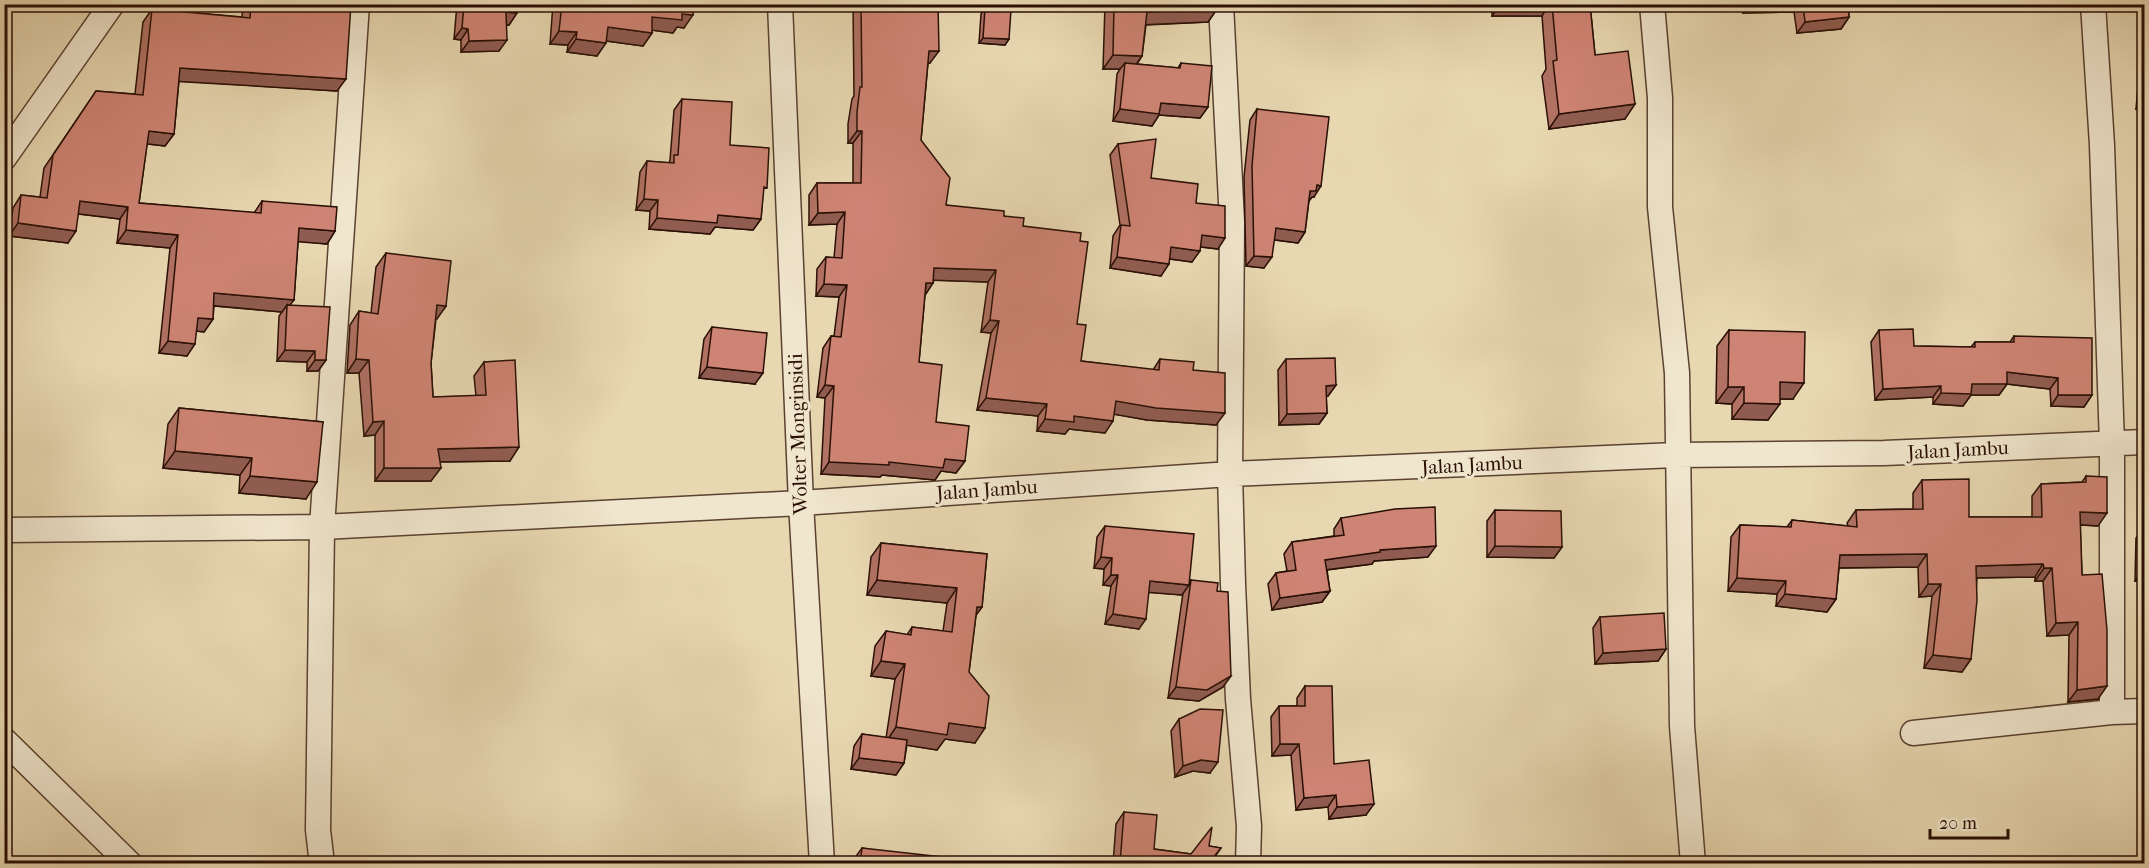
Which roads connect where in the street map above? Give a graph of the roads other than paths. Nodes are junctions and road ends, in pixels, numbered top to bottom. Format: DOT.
graph roads {
  1 [pos="112,4"];
  2 [pos="357,4"];
  3 [pos="780,4"];
  4 [pos="1221,4"];
  5 [pos="1652,4"];
  6 [pos="2093,4"];
  7 [pos="4,158"];
  8 [pos="2145,442"];
  9 [pos="2112,445"];
  10 [pos="1676,455"];
  11 [pos="1230,474"];
  12 [pos="801,503"];
  13 [pos="322,527"];
  14 [pos="4,530"];
  15 [pos="2145,711"];
  16 [pos="2112,712"];
  17 [pos="1913,733"];
  18 [pos="4,740"];
  19 [pos="130,864"];
  20 [pos="322,864"];
  21 [pos="822,864"];
  22 [pos="1248,864"];
  23 [pos="1693,864"];
  1 -- 7 [label="street"];
  2 -- 13 [label="street"];
  3 -- 12 [label="street, Wolter Monginsidi"];
  4 -- 11 [label="street"];
  5 -- 10 [label="street"];
  6 -- 9 [label="street"];
  8 -- 9 [label="street, Jalan Jambu"];
  9 -- 10 [label="street, Jalan Jambu"];
  9 -- 16 [label="street"];
  10 -- 11 [label="street, Jalan Jambu"];
  10 -- 23 [label="street"];
  11 -- 12 [label="street, Jalan Jambu"];
  11 -- 22 [label="street"];
  12 -- 13 [label="street, Jalan Jambu"];
  12 -- 21 [label="street, Wolter Monginsidi"];
  13 -- 14 [label="street, Jalan Jambu"];
  13 -- 20 [label="street"];
  15 -- 16 [label="street"];
  16 -- 17 [label="street"];
  18 -- 19 [label="street"];
}
